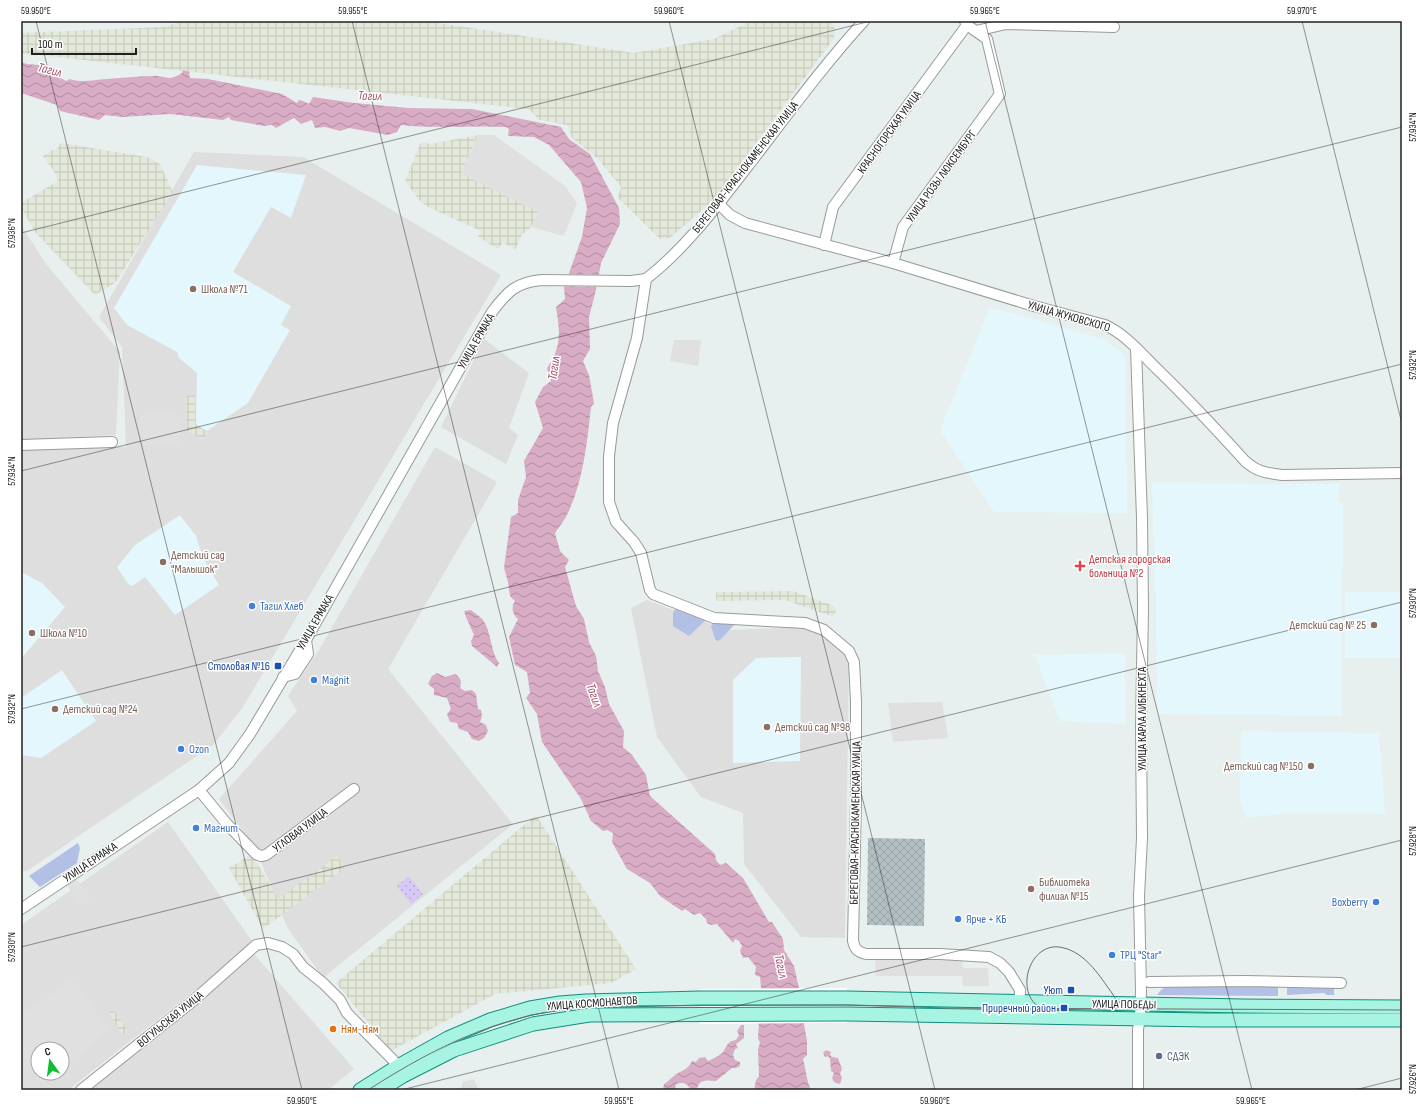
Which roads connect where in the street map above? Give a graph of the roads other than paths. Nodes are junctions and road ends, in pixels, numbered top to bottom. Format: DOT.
graph roads {
  1 [pos="864,21"];
  2 [pos="966,23"];
  3 [pos="1114,27"];
  4 [pos="976,32"];
  5 [pos="719,204"];
  6 [pos="824,245"];
  7 [pos="893,264"];
  8 [pos="646,279"];
  9 [pos="1136,348"];
  10 [pos="112,442"];
  11 [pos="21,445"];
  12 [pos="1402,474"];
  13 [pos="354,789"];
  14 [pos="199,790"];
  15 [pos="21,909"];
  16 [pos="1149,982"];
  17 [pos="1341,982"];
  18 [pos="847,998"];
  19 [pos="1020,1002"];
  20 [pos="1140,1003"];
  21 [pos="1402,1007"];
  22 [pos="847,1014"];
  23 [pos="1019,1016"];
  24 [pos="1140,1018"];
  25 [pos="1402,1020"];
  26 [pos="401,1071"];
  27 [pos="81,1090"];
  28 [pos="360,1090"];
  29 [pos="381,1090"];
  30 [pos="1138,1090"];
  1 -- 5 [label="street, БЕРЕГОВАЯ-КРАСНОКАМЕНСКАЯ УЛИЦА"];
  2 -- 4 [label="street"];
  2 -- 6 [label="street, КРАСНОГОРСКАЯ УЛИЦА"];
  3 -- 4 [label="street"];
  4 -- 7 [label="street, УЛИЦА РОЗЫ ЛЮКСЕМБУРГ"];
  5 -- 6 [label="street, УЛИЦА ЖУКОВСКОГО"];
  5 -- 8 [label="street, БЕРЕГОВАЯ-КРАСНОКАМЕНСКАЯ УЛИЦА"];
  6 -- 7 [label="street, УЛИЦА ЖУКОВСКОГО"];
  7 -- 9 [label="street, УЛИЦА ЖУКОВСКОГО"];
  8 -- 14 [label="street, УЛИЦА ЕРМАКА"];
  8 -- 19 [label="street, БЕРЕГОВАЯ-КРАСНОКАМЕНСКАЯ УЛИЦА"];
  9 -- 12 [label="street, УЛИЦА ЖУКОВСКОГО"];
  9 -- 20 [label="street, УЛИЦА КАРЛА ЛИБКНЕХТА"];
  10 -- 11 [label="street"];
  13 -- 14 [label="street, УГЛОВАЯ УЛИЦА"];
  14 -- 15 [label="street, УЛИЦА ЕРМАКА"];
  16 -- 17 [label="street"];
  18 -- 19 [label="main road, УЛИЦА ПОБЕДЫ"];
  18 -- 26 [label="main road, УЛИЦА КОСМОНАВТОВ"];
  19 -- 20 [label="main road, УЛИЦА ПОБЕДЫ"];
  19 -- 23 [label="street"];
  20 -- 21 [label="main road, УЛИЦА ПОБЕДЫ"];
  20 -- 24 [label="street, УЛИЦА КАРЛА ЛИБКНЕХТА"];
  22 -- 23 [label="main road, УЛИЦА ПОБЕДЫ"];
  22 -- 26 [label="main road, УЛИЦА КОСМОНАВТОВ"];
  23 -- 24 [label="main road, УЛИЦА ПОБЕДЫ"];
  24 -- 25 [label="main road, УЛИЦА ПОБЕДЫ"];
  24 -- 30 [label="street, УЛИЦА КАРЛА ЛИБКНЕХТА"];
  26 -- 27 [label="street, ВОГУЛЬСКАЯ УЛИЦА"];
  26 -- 28 [label="main road, УЛИЦА КОСМОНАВТОВ"];
  26 -- 29 [label="main road, УЛИЦА КОСМОНАВТОВ"];
}
